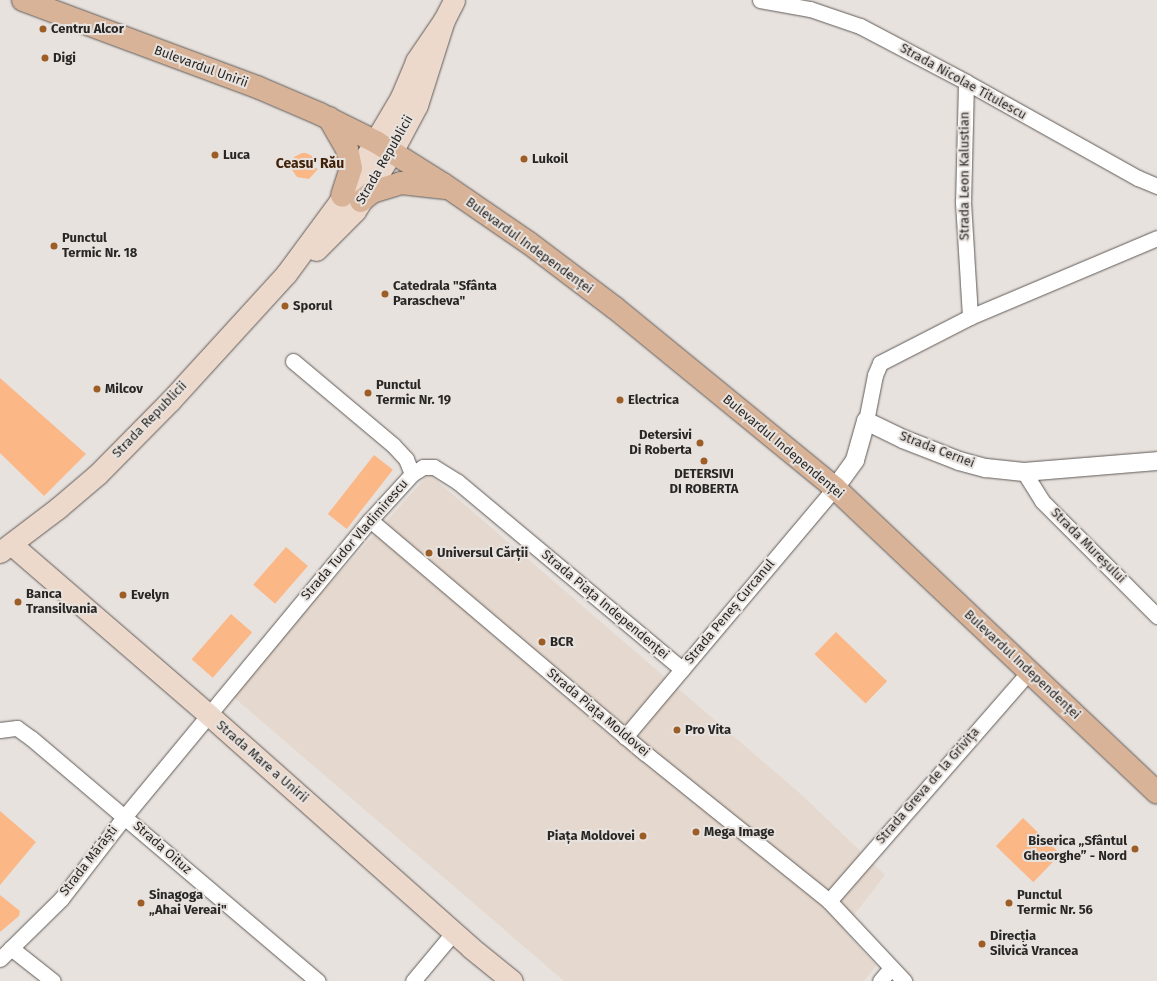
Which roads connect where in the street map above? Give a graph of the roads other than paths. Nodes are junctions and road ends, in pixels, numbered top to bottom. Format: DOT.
graph roads {
  1 [pos="23,0"];
  2 [pos="454,0"];
  3 [pos="760,0"];
  4 [pos="966,82"];
  5 [pos="329,118"];
  6 [pos="384,147"];
  7 [pos="1157,186"];
  8 [pos="451,189"];
  9 [pos="352,199"];
  10 [pos="1157,238"];
  11 [pos="970,317"];
  12 [pos="293,361"];
  13 [pos="866,421"];
  14 [pos="1157,461"];
  15 [pos="1024,472"];
  16 [pos="412,474"];
  17 [pos="835,488"];
  18 [pos="370,520"];
  19 [pos="5,548"];
  20 [pos="1157,616"];
  21 [pos="682,669"];
  22 [pos="1028,672"];
  23 [pos="208,715"];
  24 [pos="0,730"];
  25 [pos="625,737"];
  26 [pos="1157,792"];
  27 [pos="125,816"];
  28 [pos="829,901"];
  29 [pos="454,932"];
  30 [pos="11,948"];
  31 [pos="0,959"];
  32 [pos="891,968"];
  33 [pos="53,981"];
  34 [pos="318,981"];
  35 [pos="413,981"];
  36 [pos="512,981"];
  37 [pos="880,981"];
  38 [pos="904,981"];
  1 -- 5 [label="main road, Bulevardul Unirii"];
  2 -- 6 [label="main road, Strada Republicii"];
  3 -- 4 [label="street, Strada Nicolae Titulescu"];
  4 -- 7 [label="street, Strada Nicolae Titulescu"];
  4 -- 11 [label="street, Strada Leon Kalustian"];
  5 -- 6 [label="main road, Bulevardul Unirii"];
  5 -- 9 [label="main road"];
  6 -- 8 [label="main road, Bulevardul Independenței"];
  6 -- 9 [label="main road, Strada Republicii"];
  8 -- 9 [label="main road"];
  8 -- 17 [label="main road, Bulevardul Independenței"];
  9 -- 19 [label="main road, Strada Republicii"];
  10 -- 11 [label="street"];
  11 -- 13 [label="street"];
  12 -- 16 [label="street, Strada Tudor Vladimirescu"];
  13 -- 15 [label="street, Strada Cernei"];
  13 -- 17 [label="street"];
  14 -- 15 [label="street, Strada Cernei"];
  15 -- 20 [label="street, Strada Mureșului"];
  16 -- 18 [label="street, Strada Tudor Vladimirescu"];
  16 -- 21 [label="street, Strada Piața Independenței"];
  17 -- 21 [label="street, Strada Peneș Curcanul"];
  17 -- 22 [label="main road, Bulevardul Independenței"];
  18 -- 23 [label="street, Strada Tudor Vladimirescu"];
  18 -- 25 [label="street, Strada Piața Moldovei"];
  19 -- 23 [label="main road, Strada Mare a Unirii"];
  21 -- 25 [label="street, Strada Peneș Curcanul"];
  22 -- 26 [label="main road, Bulevardul Independenței"];
  22 -- 28 [label="street, Strada Greva de la Grivița"];
  23 -- 27 [label="street, Strada Mărăști"];
  23 -- 29 [label="main road, Strada Mare a Unirii"];
  24 -- 27 [label="street, Strada Oituz"];
  25 -- 28 [label="street, Strada Piața Moldovei"];
  27 -- 30 [label="street, Strada Mărăști"];
  27 -- 34 [label="street, Strada Oituz"];
  28 -- 32 [label="street, Strada Piața Moldovei"];
  29 -- 35 [label="street"];
  29 -- 36 [label="main road, Strada Mare a Unirii"];
  30 -- 31 [label="street, Strada Mărăști"];
  30 -- 33 [label="street"];
  32 -- 37 [label="street"];
  32 -- 38 [label="street, Strada Piața Moldovei"];
}
